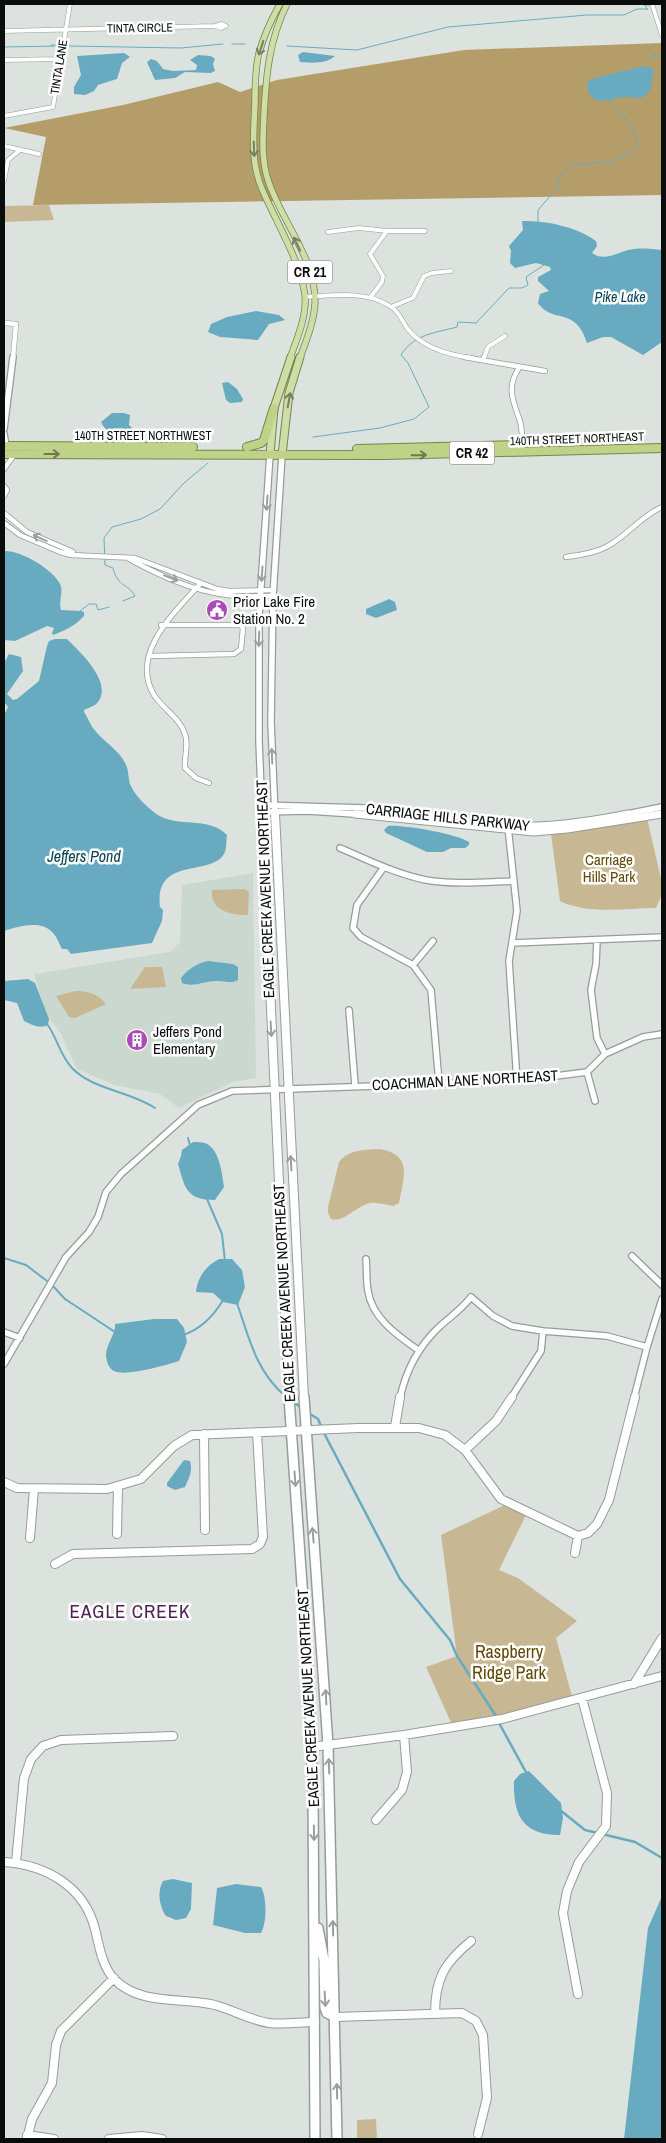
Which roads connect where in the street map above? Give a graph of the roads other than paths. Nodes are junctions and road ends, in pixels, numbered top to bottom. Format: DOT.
graph roads {
  1 [pos="70,4"];
  2 [pos="280,4"];
  3 [pos="287,4"];
  4 [pos="652,4"];
  5 [pos="215,26"];
  6 [pos="661,28"];
  7 [pos="66,30"];
  8 [pos="4,31"];
  9 [pos="662,35"];
  10 [pos="60,59"];
  11 [pos="4,60"];
  12 [pos="4,114"];
  13 [pos="4,146"];
  14 [pos="20,150"];
  15 [pos="40,154"];
  16 [pos="4,181"];
  17 [pos="387,230"];
  18 [pos="425,231"];
  19 [pos="328,232"];
  20 [pos="451,271"];
  21 [pos="305,297"];
  22 [pos="314,297"];
  23 [pos="370,298"];
  24 [pos="393,306"];
  25 [pos="4,322"];
  26 [pos="505,336"];
  27 [pos="483,360"];
  28 [pos="519,368"];
  29 [pos="545,371"];
  30 [pos="274,408"];
  31 [pos="4,429"];
  32 [pos="4,434"];
  33 [pos="662,441"];
  34 [pos="523,445"];
  35 [pos="247,448"];
  36 [pos="662,448"];
  37 [pos="4,449"];
  38 [pos="271,451"];
  39 [pos="283,451"];
  40 [pos="15,454"];
  41 [pos="4,469"];
  42 [pos="4,486"];
  43 [pos="4,496"];
  44 [pos="662,508"];
  45 [pos="4,513"];
  46 [pos="4,524"];
  47 [pos="80,555"];
  48 [pos="566,557"];
  49 [pos="127,558"];
  50 [pos="201,582"];
  51 [pos="196,587"];
  52 [pos="261,593"];
  53 [pos="273,593"];
  54 [pos="161,626"];
  55 [pos="150,656"];
  56 [pos="209,783"];
  57 [pos="662,807"];
  58 [pos="262,808"];
  59 [pos="274,808"];
  60 [pos="662,814"];
  61 [pos="508,828"];
  62 [pos="340,848"];
  63 [pos="384,867"];
  64 [pos="514,882"];
  65 [pos="662,937"];
  66 [pos="597,940"];
  67 [pos="433,941"];
  68 [pos="512,943"];
  69 [pos="412,965"];
  70 [pos="349,1010"];
  71 [pos="662,1034"];
  72 [pos="605,1054"];
  73 [pos="587,1072"];
  74 [pos="517,1080"];
  75 [pos="439,1083"];
  76 [pos="355,1085"];
  77 [pos="287,1088"];
  78 [pos="274,1089"];
  79 [pos="596,1101"];
  80 [pos="632,1256"];
  81 [pos="366,1259"];
  82 [pos="662,1285"];
  83 [pos="662,1299"];
  84 [pos="543,1331"];
  85 [pos="4,1332"];
  86 [pos="20,1338"];
  87 [pos="648,1347"];
  88 [pos="418,1350"];
  89 [pos="4,1364"];
  90 [pos="395,1427"];
  91 [pos="291,1430"];
  92 [pos="306,1430"];
  93 [pos="257,1432"];
  94 [pos="204,1434"];
  95 [pos="465,1450"];
  96 [pos="4,1482"];
  97 [pos="118,1486"];
  98 [pos="34,1489"];
  99 [pos="205,1530"];
  100 [pos="117,1534"];
  101 [pos="578,1536"];
  102 [pos="30,1538"];
  103 [pos="575,1553"];
  104 [pos="55,1564"];
  105 [pos="662,1638"];
  106 [pos="662,1676"];
  107 [pos="634,1684"];
  108 [pos="582,1698"];
  109 [pos="404,1735"];
  110 [pos="172,1736"];
  111 [pos="328,1745"];
  112 [pos="312,1747"];
  113 [pos="376,1820"];
  114 [pos="4,1862"];
  115 [pos="16,1862"];
  116 [pos="315,1916"];
  117 [pos="471,1941"];
  118 [pos="114,1978"];
  119 [pos="578,1994"];
  120 [pos="435,2014"];
  121 [pos="335,2018"];
  122 [pos="315,2022"];
  123 [pos="478,2134"];
  124 [pos="27,2137"];
  125 [pos="54,2139"];
  126 [pos="109,2139"];
  127 [pos="162,2139"];
  128 [pos="315,2139"];
  129 [pos="337,2139"];
  1 -- 7 [label="street"];
  2 -- 21 [label="main road, CR 21, one-way"];
  22 -- 3 [label="main road, CR 21, one-way"];
  4 -- 6 [label="street"];
  5 -- 7 [label="street, TINTA CIRCLE"];
  6 -- 9 [label="street"];
  7 -- 8 [label="street, TINTA LANE"];
  7 -- 10 [label="street, TINTA LANE"];
  10 -- 11 [label="street"];
  10 -- 12 [label="street, TINTA LANE"];
  13 -- 14 [label="street"];
  14 -- 15 [label="street"];
  14 -- 16 [label="street"];
  17 -- 18 [label="street"];
  17 -- 19 [label="street"];
  17 -- 23 [label="street"];
  20 -- 24 [label="street"];
  21 -- 22 [label="street"];
  21 -- 30 [label="main road, CR 21"];
  22 -- 23 [label="street"];
  39 -- 22 [label="main road, CR 21, one-way"];
  23 -- 24 [label="street"];
  24 -- 27 [label="street"];
  25 -- 31 [label="street"];
  26 -- 27 [label="street"];
  27 -- 28 [label="street"];
  28 -- 29 [label="street"];
  28 -- 34 [label="street"];
  30 -- 35 [label="highway"];
  30 -- 38 [label="main road, CR 21"];
  32 -- 37 [label="street"];
  33 -- 34 [label="highway, 140TH STREET NORTHEAST / CR 42"];
  34 -- 39 [label="highway, 140TH STREET NORTHEAST / CR 42"];
  35 -- 37 [label="highway, 140TH STREET NORTHWEST / CR 42"];
  35 -- 38 [label="highway, 140TH STREET NORTHWEST / CR 42"];
  39 -- 36 [label="highway, 140TH STREET NORTHEAST / CR 42, one-way"];
  37 -- 40 [label="highway, 140TH STREET NORTHWEST / CR 42"];
  38 -- 39 [label="highway, 140TH STREET NORTHWEST / CR 42"];
  40 -- 38 [label="highway, 140TH STREET NORTHWEST / CR 42, one-way"];
  38 -- 52 [label="main road, EAGLE CREEK AVENUE NORTHEAST / CR 21, one-way"];
  39 -- 53 [label="main road, EAGLE CREEK AVENUE NORTHEAST / CR 21"];
  40 -- 41 [label="street"];
  42 -- 43 [label="street"];
  44 -- 48 [label="street"];
  47 -- 45 [label="street, one-way"];
  46 -- 47 [label="street"];
  47 -- 49 [label="street"];
  49 -- 50 [label="street"];
  49 -- 51 [label="street, one-way"];
  50 -- 51 [label="street"];
  50 -- 52 [label="street"];
  51 -- 52 [label="street"];
  51 -- 54 [label="street"];
  52 -- 53 [label="street"];
  52 -- 58 [label="main road, EAGLE CREEK AVENUE NORTHEAST / CR 21, one-way"];
  59 -- 53 [label="main road, EAGLE CREEK AVENUE NORTHEAST / CR 21, one-way"];
  54 -- 55 [label="street"];
  54 -- 55 [label="street"];
  55 -- 56 [label="street"];
  57 -- 61 [label="street, CARRIAGE HILLS PARKWAY"];
  58 -- 59 [label="street, CARRIAGE HILLS PARKWAY"];
  58 -- 78 [label="main road, EAGLE CREEK AVENUE NORTHEAST / CR 21, one-way"];
  59 -- 61 [label="street, CARRIAGE HILLS PARKWAY"];
  59 -- 77 [label="main road, EAGLE CREEK AVENUE NORTHEAST / CR 21"];
  60 -- 61 [label="street, CARRIAGE HILLS PARKWAY"];
  61 -- 64 [label="street"];
  62 -- 63 [label="street"];
  63 -- 64 [label="street"];
  63 -- 69 [label="street"];
  64 -- 68 [label="street"];
  65 -- 66 [label="street"];
  66 -- 68 [label="street"];
  66 -- 72 [label="street"];
  67 -- 69 [label="street"];
  68 -- 74 [label="street"];
  69 -- 75 [label="street"];
  70 -- 76 [label="street"];
  71 -- 72 [label="street"];
  72 -- 73 [label="street"];
  73 -- 74 [label="street, COACHMAN LANE NORTHEAST"];
  73 -- 79 [label="street"];
  74 -- 75 [label="street, COACHMAN LANE NORTHEAST"];
  75 -- 76 [label="street, COACHMAN LANE NORTHEAST"];
  76 -- 77 [label="street, COACHMAN LANE NORTHEAST"];
  77 -- 78 [label="street, COACHMAN LANE NORTHEAST"];
  92 -- 77 [label="main road, EAGLE CREEK AVENUE NORTHEAST / CR 21, one-way"];
  78 -- 86 [label="street, COACHMAN LANE NORTHEAST"];
  78 -- 91 [label="main road, EAGLE CREEK AVENUE NORTHEAST / CR 21"];
  80 -- 82 [label="street"];
  81 -- 88 [label="street"];
  83 -- 87 [label="street"];
  84 -- 87 [label="street"];
  84 -- 88 [label="street"];
  84 -- 95 [label="street"];
  85 -- 86 [label="street"];
  86 -- 89 [label="street, COACHMAN LANE NORTHEAST"];
  87 -- 101 [label="street"];
  88 -- 90 [label="street"];
  90 -- 92 [label="street"];
  90 -- 95 [label="street"];
  91 -- 92 [label="street"];
  91 -- 93 [label="street"];
  91 -- 112 [label="main road, EAGLE CREEK AVENUE NORTHEAST / CR 21, one-way"];
  111 -- 92 [label="main road, EAGLE CREEK AVENUE NORTHEAST / CR 21, one-way"];
  93 -- 94 [label="street"];
  93 -- 104 [label="street"];
  94 -- 97 [label="street"];
  94 -- 99 [label="street"];
  95 -- 101 [label="street"];
  96 -- 98 [label="street"];
  97 -- 98 [label="street"];
  97 -- 100 [label="street"];
  98 -- 102 [label="street"];
  101 -- 103 [label="street"];
  105 -- 107 [label="street"];
  106 -- 107 [label="street"];
  107 -- 108 [label="street"];
  108 -- 109 [label="street"];
  108 -- 119 [label="street"];
  109 -- 111 [label="street"];
  109 -- 113 [label="street"];
  110 -- 115 [label="street"];
  111 -- 112 [label="street"];
  121 -- 111 [label="main road, EAGLE CREEK AVENUE NORTHEAST / CR 21, one-way"];
  112 -- 116 [label="main road, EAGLE CREEK AVENUE NORTHEAST / CR 21, one-way"];
  114 -- 115 [label="street"];
  115 -- 118 [label="street"];
  116 -- 121 [label="main road, one-way"];
  116 -- 122 [label="main road, EAGLE CREEK AVENUE NORTHEAST / CR 21"];
  117 -- 120 [label="street"];
  118 -- 122 [label="street"];
  118 -- 124 [label="street"];
  120 -- 121 [label="street"];
  120 -- 123 [label="street"];
  129 -- 121 [label="main road, EAGLE CREEK AVENUE NORTHEAST / CR 21, one-way"];
  122 -- 128 [label="main road, EAGLE CREEK AVENUE NORTHEAST / CR 21"];
  124 -- 125 [label="street"];
  126 -- 127 [label="street"];
}
